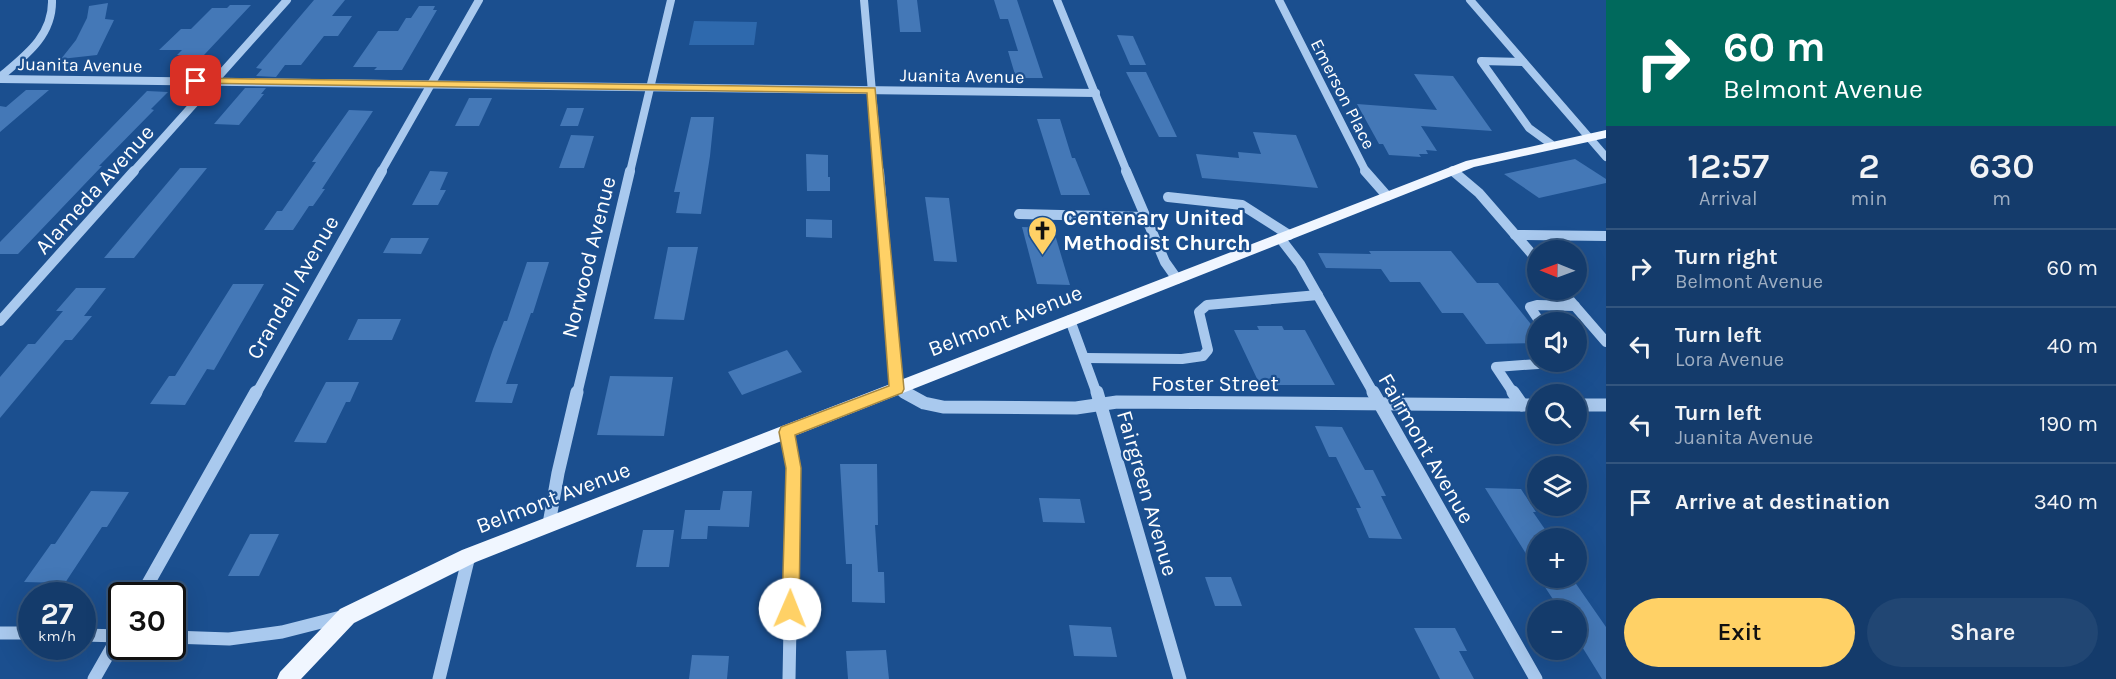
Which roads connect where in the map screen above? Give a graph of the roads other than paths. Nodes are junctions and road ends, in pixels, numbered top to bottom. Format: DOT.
graph roads {
  1 [pos="52,0"];
  2 [pos="287,0"];
  3 [pos="479,0"];
  4 [pos="671,0"];
  5 [pos="864,0"];
  6 [pos="1057,0"];
  7 [pos="1279,0"];
  8 [pos="1470,0"];
  9 [pos="1523,63"];
  10 [pos="0,78"];
  11 [pos="214,81"];
  12 [pos="432,84"];
  13 [pos="651,87"];
  14 [pos="872,90"];
  15 [pos="1096,93"];
  16 [pos="1606,134"];
  17 [pos="1587,137"];
  18 [pos="1551,144"];
  19 [pos="1606,157"];
  20 [pos="1453,171"];
  21 [pos="1387,196"];
  22 [pos="1168,197"];
  23 [pos="1019,214"];
  24 [pos="1145,217"];
  25 [pos="1515,235"];
  26 [pos="1285,236"];
  27 [pos="1606,236"];
  28 [pos="1527,249"];
  29 [pos="1177,279"];
  30 [pos="1318,295"];
  31 [pos="1570,300"];
  32 [pos="1575,306"];
  33 [pos="1533,312"];
  34 [pos="1070,320"];
  35 [pos="0,321"];
  36 [pos="1606,342"];
  37 [pos="1086,358"];
  38 [pos="1527,365"];
  39 [pos="897,389"];
  40 [pos="1380,404"];
  41 [pos="1101,405"];
  42 [pos="1522,405"];
  43 [pos="1527,405"];
  44 [pos="1587,405"];
  45 [pos="1606,405"];
  46 [pos="787,432"];
  47 [pos="549,524"];
  48 [pos="469,556"];
  49 [pos="149,582"];
  50 [pos="347,616"];
  51 [pos="0,633"];
  52 [pos="18,633"];
  53 [pos="186,637"];
  54 [pos="108,655"];
  55 [pos="94,679"];
  56 [pos="287,679"];
  57 [pos="439,679"];
  58 [pos="789,679"];
  59 [pos="1180,679"];
  60 [pos="1536,679"];
  1 -- 10 [label="street"];
  2 -- 11 [label="street, Alameda Avenue"];
  3 -- 12 [label="street, Crandall Avenue"];
  4 -- 13 [label="street, Norwood Avenue"];
  5 -- 14 [label="street"];
  6 -- 15 [label="street"];
  7 -- 21 [label="street, Emerson Place"];
  8 -- 9 [label="street"];
  9 -- 17 [label="street"];
  9 -- 18 [label="street"];
  10 -- 11 [label="street, Juanita Avenue"];
  11 -- 12 [label="street, Juanita Avenue"];
  11 -- 35 [label="street, Alameda Avenue"];
  12 -- 13 [label="street, Juanita Avenue"];
  12 -- 49 [label="street, Crandall Avenue"];
  13 -- 14 [label="street, Juanita Avenue"];
  13 -- 47 [label="street, Norwood Avenue"];
  14 -- 15 [label="street, Juanita Avenue"];
  14 -- 39 [label="street"];
  15 -- 24 [label="street"];
  16 -- 17 [label="main road, Belmont Avenue"];
  17 -- 18 [label="main road, Belmont Avenue"];
  17 -- 19 [label="street"];
  18 -- 20 [label="main road, Belmont Avenue"];
  20 -- 21 [label="main road, Belmont Avenue"];
  20 -- 25 [label="street"];
  21 -- 26 [label="main road, Belmont Avenue"];
  22 -- 26 [label="street, Fairmont Avenue"];
  23 -- 24 [label="street"];
  24 -- 29 [label="street"];
  25 -- 27 [label="street"];
  25 -- 28 [label="street"];
  26 -- 29 [label="main road, Belmont Avenue"];
  26 -- 30 [label="street, Fairmont Avenue"];
  29 -- 34 [label="main road, Belmont Avenue"];
  30 -- 37 [label="street"];
  30 -- 40 [label="street, Fairmont Avenue"];
  31 -- 32 [label="street"];
  32 -- 33 [label="street"];
  32 -- 36 [label="street"];
  34 -- 37 [label="street, Fairgreen Avenue"];
  34 -- 39 [label="main road, Belmont Avenue"];
  37 -- 41 [label="street, Fairgreen Avenue"];
  38 -- 42 [label="street"];
  39 -- 41 [label="street, Foster Street"];
  39 -- 46 [label="main road, Belmont Avenue"];
  40 -- 41 [label="street, Foster Street"];
  40 -- 42 [label="street, Foster Street"];
  40 -- 60 [label="street, Fairmont Avenue"];
  41 -- 59 [label="street, Fairgreen Avenue"];
  42 -- 43 [label="street, Foster Street"];
  44 -- 45 [label="street"];
  46 -- 47 [label="main road, Belmont Avenue"];
  46 -- 58 [label="street"];
  47 -- 48 [label="main road, Belmont Avenue"];
  48 -- 50 [label="main road, Belmont Avenue"];
  48 -- 57 [label="street"];
  50 -- 53 [label="street"];
  50 -- 56 [label="main road, Belmont Avenue"];
  51 -- 52 [label="street"];
  54 -- 55 [label="street"];
}
